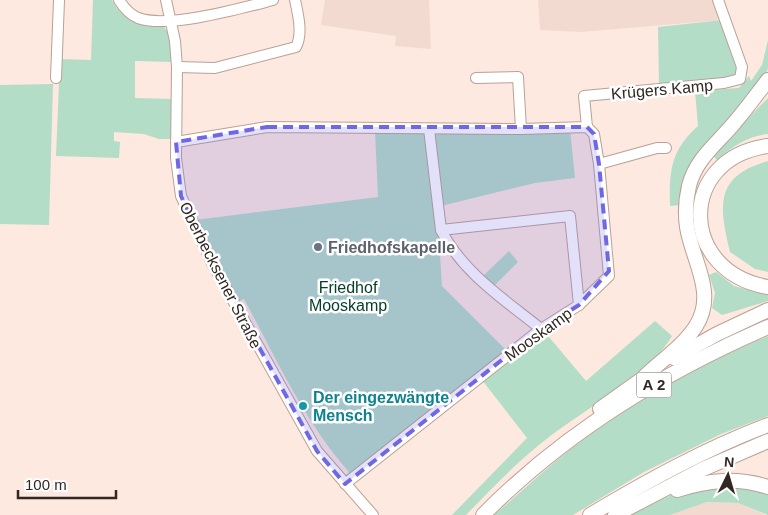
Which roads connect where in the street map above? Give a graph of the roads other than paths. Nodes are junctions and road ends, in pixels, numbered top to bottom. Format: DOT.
graph roads {
  1 [pos="59,0"];
  2 [pos="118,0"];
  3 [pos="166,0"];
  4 [pos="273,0"];
  5 [pos="296,0"];
  6 [pos="718,0"];
  7 [pos="170,19"];
  8 [pos="177,67"];
  9 [pos="56,78"];
  10 [pos="476,78"];
  11 [pos="768,80"];
  12 [pos="584,96"];
  13 [pos="587,127"];
  14 [pos="429,129"];
  15 [pos="521,129"];
  16 [pos="176,142"];
  17 [pos="768,146"];
  18 [pos="666,148"];
  19 [pos="599,164"];
  20 [pos="441,230"];
  21 [pos="768,287"];
  22 [pos="579,304"];
  23 [pos="768,310"];
  24 [pos="768,327"];
  25 [pos="541,329"];
  26 [pos="645,376"];
  27 [pos="768,425"];
  28 [pos="768,441"];
  29 [pos="548,456"];
  30 [pos="345,484"];
  31 [pos="768,487"];
  32 [pos="634,504"];
  33 [pos="373,515"];
  34 [pos="483,515"];
  35 [pos="590,515"];
  36 [pos="615,515"];
  1 -- 9 [label="street"];
  2 -- 7 [label="street"];
  3 -- 7 [label="street, Oberbecksener Straße"];
  4 -- 7 [label="street"];
  5 -- 8 [label="street"];
  6 -- 12 [label="street, Krügers Kamp"];
  7 -- 8 [label="street, Oberbecksener Straße"];
  8 -- 16 [label="street, Oberbecksener Straße"];
  10 -- 15 [label="street"];
  11 -- 26 [label="highway"];
  12 -- 13 [label="street, Mooskamp"];
  13 -- 15 [label="street"];
  13 -- 19 [label="street, Mooskamp"];
  14 -- 15 [label="street"];
  14 -- 16 [label="street"];
  14 -- 20 [label="street"];
  16 -- 30 [label="street, Oberbecksener Straße"];
  17 -- 21 [label="highway"];
  18 -- 19 [label="street"];
  19 -- 22 [label="street, Mooskamp"];
  20 -- 22 [label="street"];
  20 -- 25 [label="street"];
  22 -- 25 [label="street, Mooskamp"];
  23 -- 26 [label="highway"];
  24 -- 29 [label="highway, A 2"];
  25 -- 30 [label="street, Mooskamp"];
  26 -- 29 [label="highway"];
  27 -- 35 [label="highway"];
  28 -- 32 [label="highway"];
  29 -- 34 [label="highway, A 2"];
  30 -- 33 [label="street, Oberbecksener Straße"];
  31 -- 32 [label="highway"];
  32 -- 36 [label="highway"];
}
